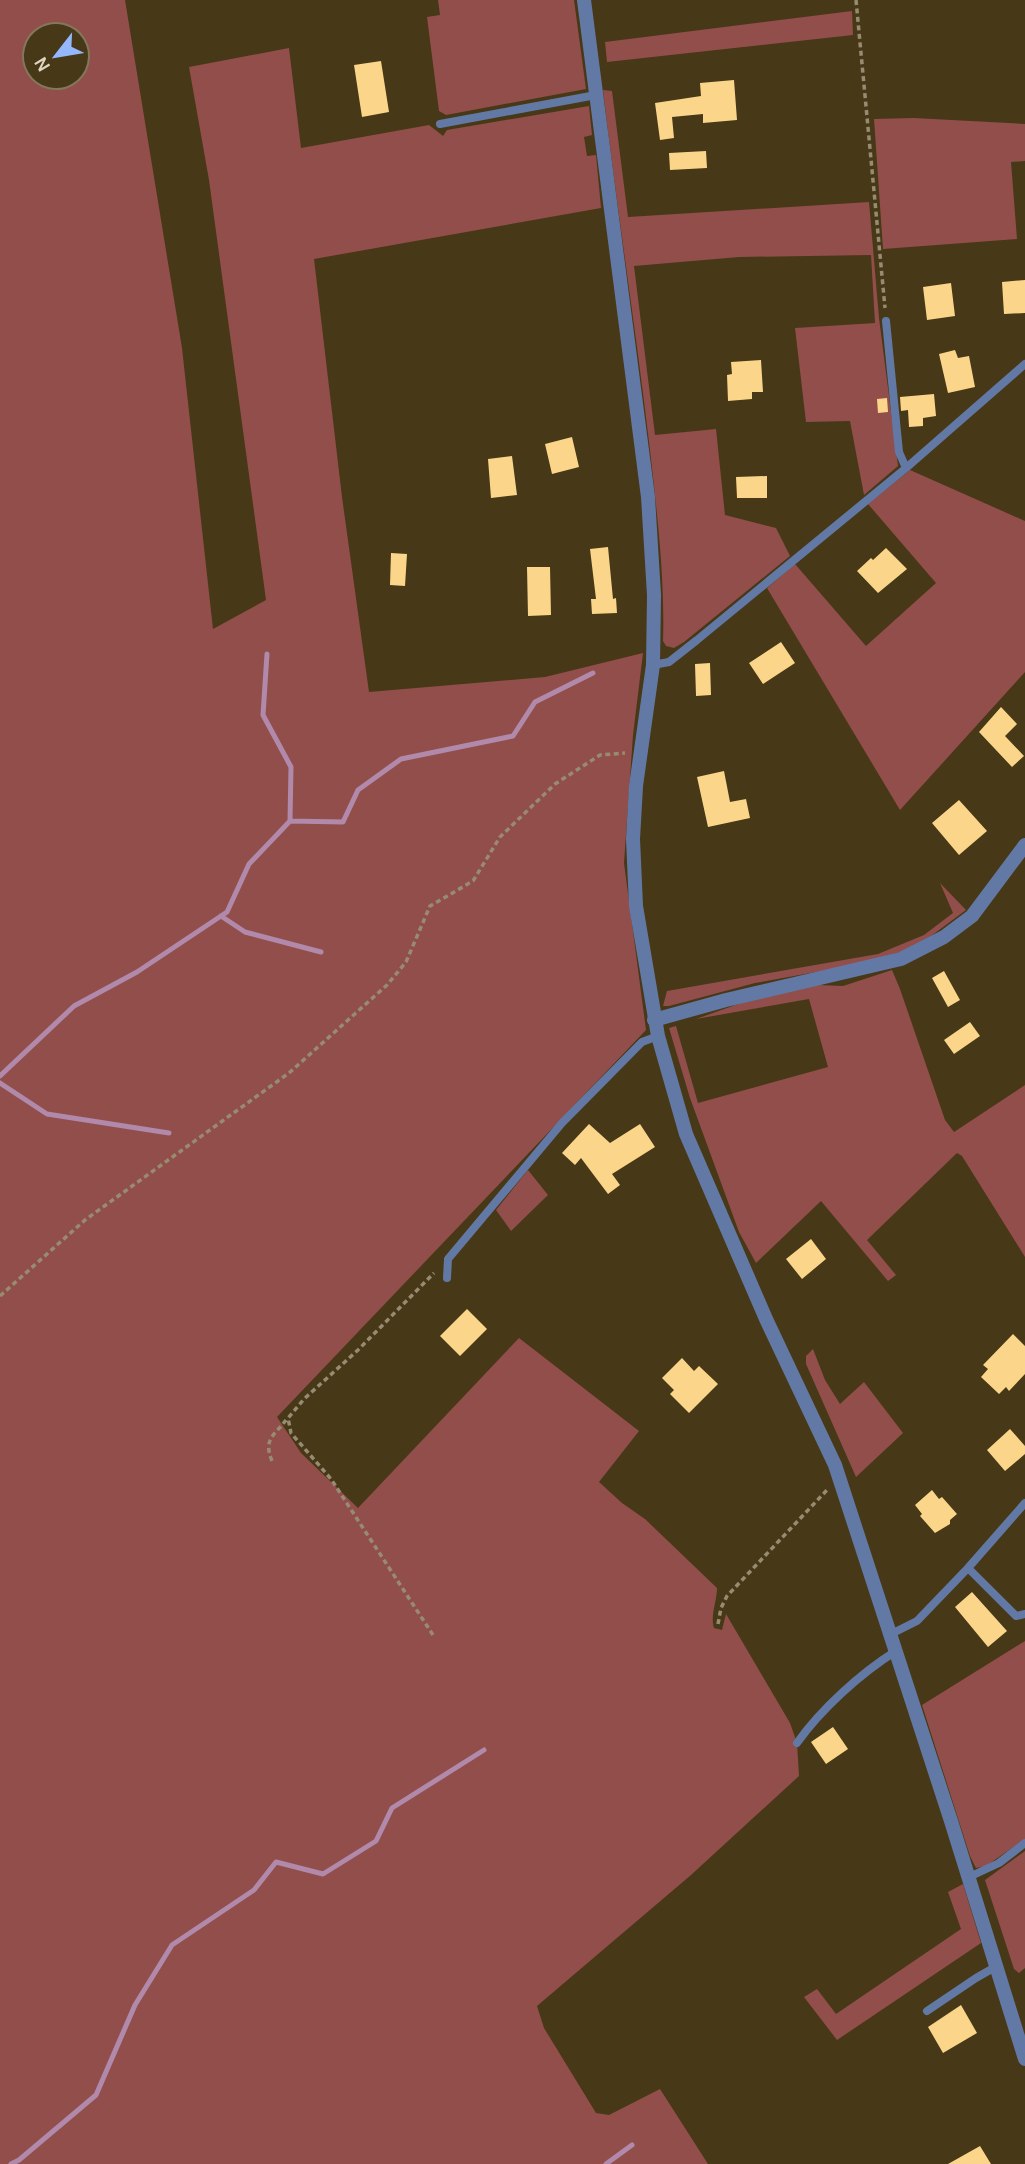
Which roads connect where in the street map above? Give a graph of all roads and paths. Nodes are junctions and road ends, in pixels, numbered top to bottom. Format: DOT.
graph roads {
  1 [pos="584,0"];
  2 [pos="856,0"];
  3 [pos="596,95"];
  4 [pos="439,124"];
  5 [pos="886,321"];
  6 [pos="1025,364"];
  7 [pos="905,468"];
  8 [pos="653,665"];
  9 [pos="641,752"];
  10 [pos="1023,852"];
  11 [pos="654,1020"];
  12 [pos="658,1036"];
  13 [pos="448,1259"];
  14 [pos="447,1278"];
  15 [pos="0,1296"];
  16 [pos="288,1418"];
  17 [pos="272,1461"];
  18 [pos="839,1479"];
  19 [pos="1025,1503"];
  20 [pos="968,1568"];
  21 [pos="1025,1614"];
  22 [pos="718,1624"];
  23 [pos="891,1633"];
  24 [pos="433,1636"];
  25 [pos="896,1651"];
  26 [pos="797,1743"];
  27 [pos="1025,1843"];
  28 [pos="969,1877"];
  29 [pos="997,1966"];
  30 [pos="927,2011"];
  31 [pos="1025,2059"];
  1 -- 3 [label="street"];
  2 -- 5 [label="path"];
  3 -- 4 [label="lane"];
  3 -- 8 [label="street"];
  5 -- 7 [label="lane"];
  6 -- 7 [label="lane"];
  7 -- 8 [label="lane"];
  8 -- 9 [label="street"];
  9 -- 11 [label="street"];
  9 -- 15 [label="path"];
  10 -- 11 [label="street"];
  11 -- 12 [label="street"];
  12 -- 13 [label="lane"];
  12 -- 18 [label="street"];
  13 -- 14 [label="lane"];
  13 -- 16 [label="path"];
  16 -- 17 [label="path"];
  16 -- 24 [label="path"];
  18 -- 22 [label="path"];
  18 -- 23 [label="street"];
  19 -- 20 [label="lane"];
  20 -- 21 [label="lane"];
  20 -- 23 [label="lane"];
  23 -- 25 [label="street"];
  25 -- 26 [label="lane"];
  25 -- 28 [label="street"];
  27 -- 28 [label="lane"];
  28 -- 29 [label="street"];
  29 -- 30 [label="lane"];
  29 -- 31 [label="street"];
}
